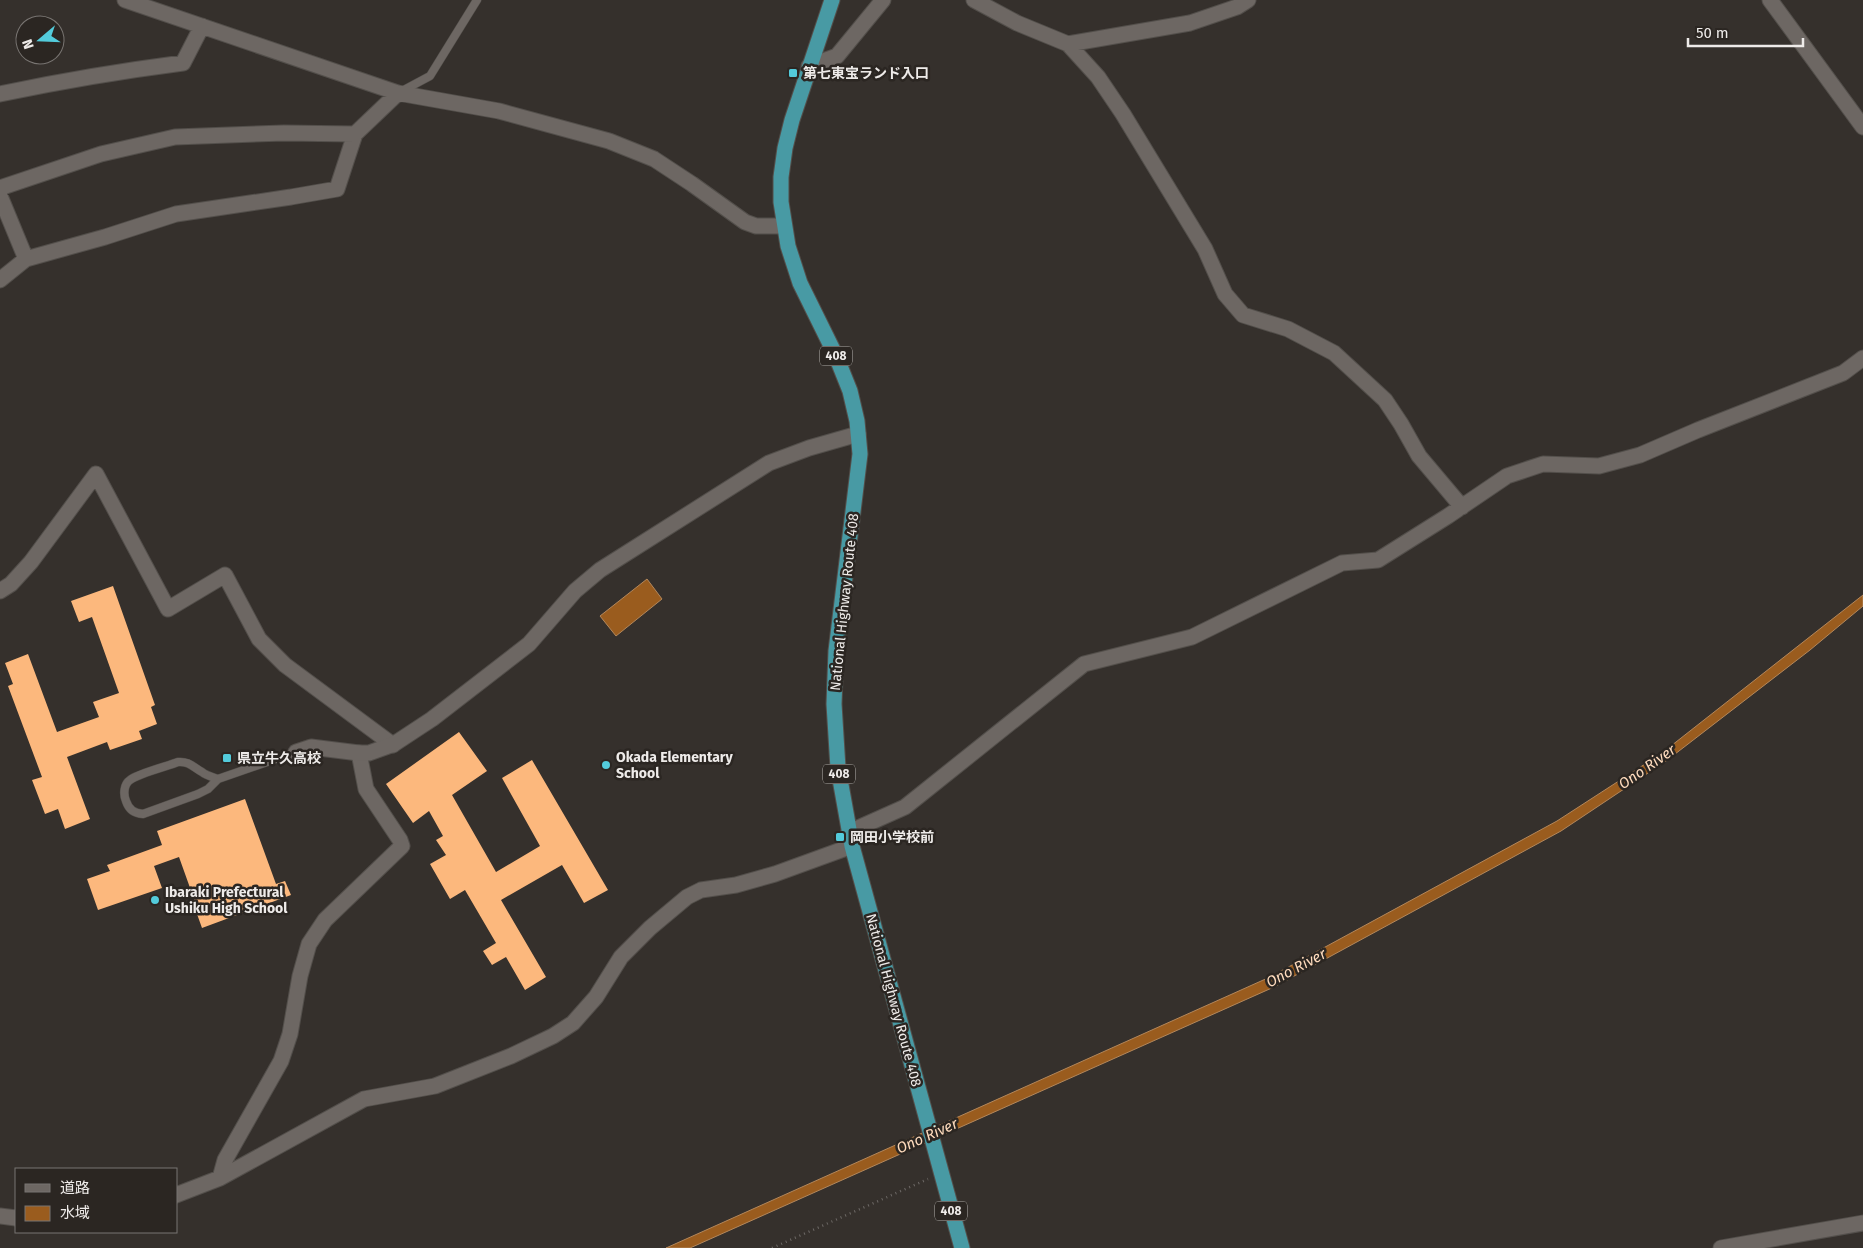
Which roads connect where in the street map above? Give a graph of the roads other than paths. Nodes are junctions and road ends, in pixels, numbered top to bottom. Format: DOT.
graph roads {
  1 [pos="125,0"];
  2 [pos="477,0"];
  3 [pos="832,0"];
  4 [pos="883,0"];
  5 [pos="974,0"];
  6 [pos="1248,0"];
  7 [pos="1770,0"];
  8 [pos="163,6"];
  9 [pos="202,26"];
  10 [pos="1068,44"];
  11 [pos="808,66"];
  12 [pos="0,94"];
  13 [pos="398,94"];
  14 [pos="1863,127"];
  15 [pos="355,134"];
  16 [pos="0,188"];
  17 [pos="0,196"];
  18 [pos="784,226"];
  19 [pos="26,259"];
  20 [pos="0,280"];
  21 [pos="1863,358"];
  22 [pos="858,434"];
  23 [pos="1462,507"];
  24 [pos="0,591"];
  25 [pos="393,744"];
  26 [pos="296,752"];
  27 [pos="359,754"];
  28 [pos="218,779"];
  29 [pos="851,839"];
  30 [pos="220,1178"];
  31 [pos="178,1194"];
  32 [pos="0,1216"];
  33 [pos="15,1218"];
  34 [pos="1863,1223"];
  35 [pos="962,1248"];
  36 [pos="1721,1248"];
  1 -- 8 [label="street"];
  2 -- 13 [label="lane"];
  3 -- 11 [label="highway, 408"];
  4 -- 11 [label="street"];
  5 -- 10 [label="street"];
  6 -- 10 [label="street"];
  7 -- 14 [label="street"];
  8 -- 9 [label="street"];
  9 -- 12 [label="street"];
  9 -- 13 [label="street"];
  10 -- 23 [label="street"];
  11 -- 18 [label="highway, 408"];
  13 -- 15 [label="street"];
  13 -- 18 [label="street"];
  15 -- 16 [label="street"];
  15 -- 19 [label="street"];
  17 -- 19 [label="street"];
  18 -- 22 [label="highway, National Highway Route 408 / 408"];
  19 -- 20 [label="street"];
  21 -- 23 [label="street"];
  22 -- 25 [label="street"];
  22 -- 29 [label="highway, National Highway Route 408 / 408"];
  23 -- 29 [label="street"];
  24 -- 25 [label="street"];
  25 -- 27 [label="street"];
  26 -- 27 [label="street"];
  26 -- 28 [label="lane"];
  27 -- 30 [label="street"];
  28 -- 28 [label="lane"];
  29 -- 30 [label="street"];
  29 -- 35 [label="highway, National Highway Route 408 / 408"];
  30 -- 31 [label="street"];
  32 -- 33 [label="street"];
  34 -- 36 [label="street"];
}
